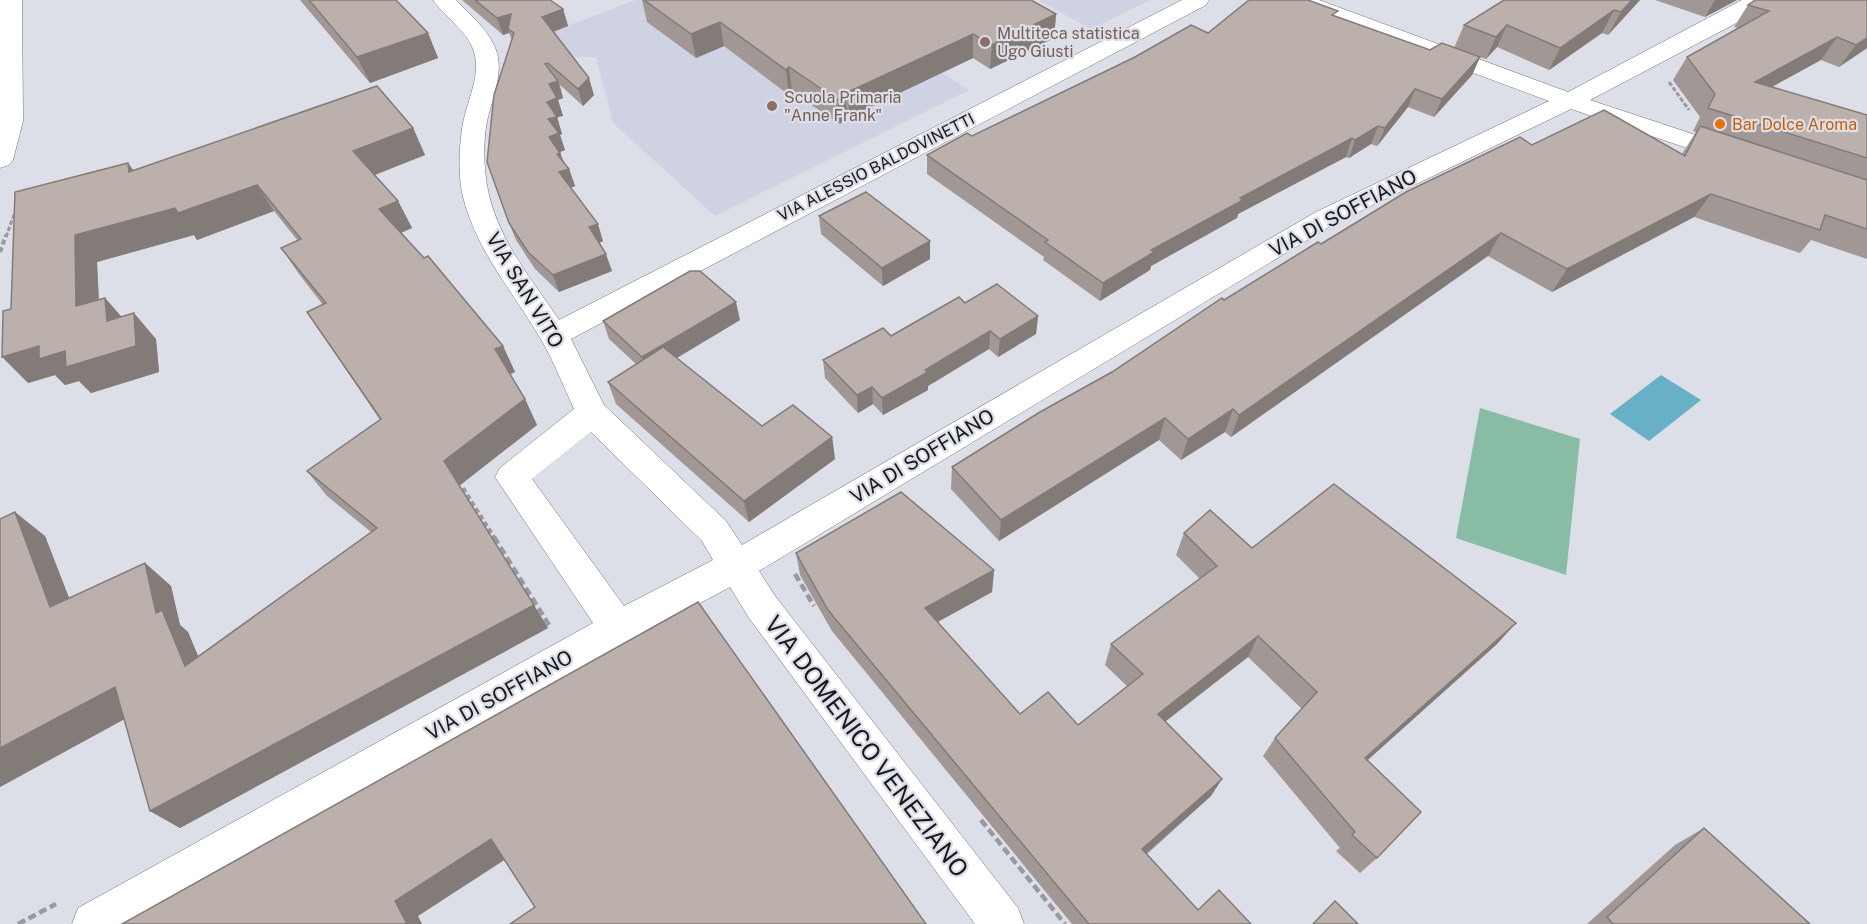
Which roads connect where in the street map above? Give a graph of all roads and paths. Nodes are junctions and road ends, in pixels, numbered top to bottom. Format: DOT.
graph roads {
  1 [pos="11,0"];
  2 [pos="444,0"];
  3 [pos="1198,0"];
  4 [pos="1299,0"];
  5 [pos="1756,0"];
  6 [pos="1666,78"];
  7 [pos="1570,101"];
  8 [pos="1692,114"];
  9 [pos="0,160"];
  10 [pos="1755,162"];
  11 [pos="15,211"];
  12 [pos="0,252"];
  13 [pos="554,335"];
  14 [pos="592,413"];
  15 [pos="463,488"];
  16 [pos="736,566"];
  17 [pos="804,566"];
  18 [pos="816,610"];
  19 [pos="618,628"];
  20 [pos="552,633"];
  21 [pos="980,819"];
  22 [pos="94,924"];
  23 [pos="1002,924"];
  24 [pos="1065,924"];
  1 -- 9 [label="street"];
  2 -- 13 [label="street, VIA SAN VITO"];
  3 -- 13 [label="street, VIA ALESSIO BALDOVINETTI"];
  4 -- 7 [label="street"];
  5 -- 7 [label="street, VIA DI SOFFIANO"];
  6 -- 8 [label="path"];
  7 -- 10 [label="street"];
  7 -- 16 [label="street, VIA DI SOFFIANO"];
  11 -- 12 [label="path"];
  13 -- 14 [label="street, VIA SAN VITO"];
  14 -- 16 [label="street, VIA SAN VITO"];
  14 -- 19 [label="street"];
  15 -- 20 [label="path"];
  16 -- 19 [label="street, VIA DI SOFFIANO"];
  16 -- 23 [label="street, VIA DOMENICO VENEZIANO"];
  17 -- 18 [label="path"];
  19 -- 22 [label="street, VIA DI SOFFIANO"];
  21 -- 24 [label="path"];
}
